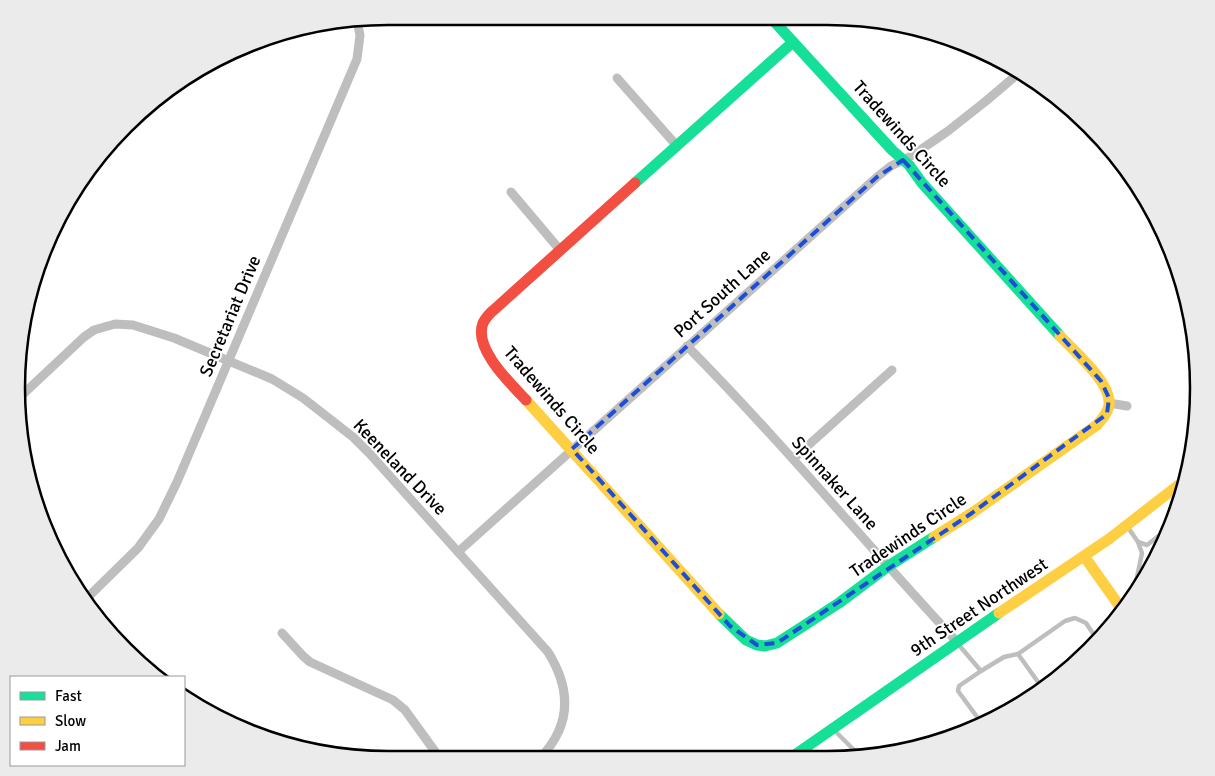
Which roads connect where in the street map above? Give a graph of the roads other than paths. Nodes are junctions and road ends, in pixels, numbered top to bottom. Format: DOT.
graph roads {
  1 [pos="777,25"];
  2 [pos="358,27"];
  3 [pos="793,42"];
  4 [pos="1014,77"];
  5 [pos="617,78"];
  6 [pos="677,146"];
  7 [pos="903,160"];
  8 [pos="511,192"];
  9 [pos="560,250"];
  10 [pos="687,346"];
  11 [pos="228,362"];
  12 [pos="892,370"];
  13 [pos="25,392"];
  14 [pos="1109,403"];
  15 [pos="1128,406"];
  16 [pos="572,449"];
  17 [pos="793,459"];
  18 [pos="1177,486"];
  19 [pos="1127,525"];
  20 [pos="1159,535"];
  21 [pos="1138,542"];
  22 [pos="458,552"];
  23 [pos="1084,556"];
  24 [pos="887,567"];
  25 [pos="1138,575"];
  26 [pos="90,595"];
  27 [pos="1118,605"];
  28 [pos="282,633"];
  29 [pos="1094,634"];
  30 [pos="957,642"];
  31 [pos="1018,654"];
  32 [pos="982,671"];
  33 [pos="1039,683"];
  34 [pos="978,718"];
  35 [pos="832,728"];
  36 [pos="854,750"];
  37 [pos="435,751"];
  38 [pos="545,751"];
  39 [pos="800,751"];
  1 -- 3 [label="street"];
  2 -- 11 [label="street, Secretariat Drive"];
  3 -- 6 [label="street, Tradewinds Circle"];
  3 -- 7 [label="street, Tradewinds Circle"];
  4 -- 7 [label="street, Port South Lane"];
  5 -- 6 [label="street"];
  6 -- 9 [label="street, Tradewinds Circle"];
  7 -- 10 [label="street, Port South Lane"];
  7 -- 14 [label="street, Tradewinds Circle"];
  8 -- 9 [label="street"];
  9 -- 16 [label="street, Tradewinds Circle"];
  10 -- 16 [label="street, Port South Lane"];
  10 -- 17 [label="street, Spinnaker Lane"];
  11 -- 13 [label="street, Keeneland Drive"];
  11 -- 22 [label="street, Keeneland Drive"];
  11 -- 26 [label="street, Secretariat Drive"];
  12 -- 17 [label="street"];
  14 -- 15 [label="street"];
  14 -- 24 [label="street, Tradewinds Circle"];
  16 -- 22 [label="street, Port South Lane"];
  16 -- 24 [label="street, Tradewinds Circle"];
  17 -- 24 [label="street, Spinnaker Lane"];
  18 -- 19 [label="street, 9th Street Northwest"];
  19 -- 21 [label="lane"];
  19 -- 23 [label="street, 9th Street Northwest"];
  20 -- 21 [label="lane"];
  21 -- 25 [label="lane"];
  22 -- 38 [label="street, Keeneland Drive"];
  23 -- 27 [label="street"];
  23 -- 30 [label="street, 9th Street Northwest"];
  24 -- 30 [label="street, Spinnaker Lane"];
  28 -- 37 [label="street"];
  29 -- 31 [label="lane"];
  30 -- 32 [label="lane"];
  30 -- 35 [label="street, 9th Street Northwest"];
  31 -- 32 [label="lane"];
  31 -- 33 [label="lane"];
  32 -- 34 [label="lane"];
  35 -- 36 [label="lane"];
  35 -- 39 [label="street, 9th Street Northwest"];
}
